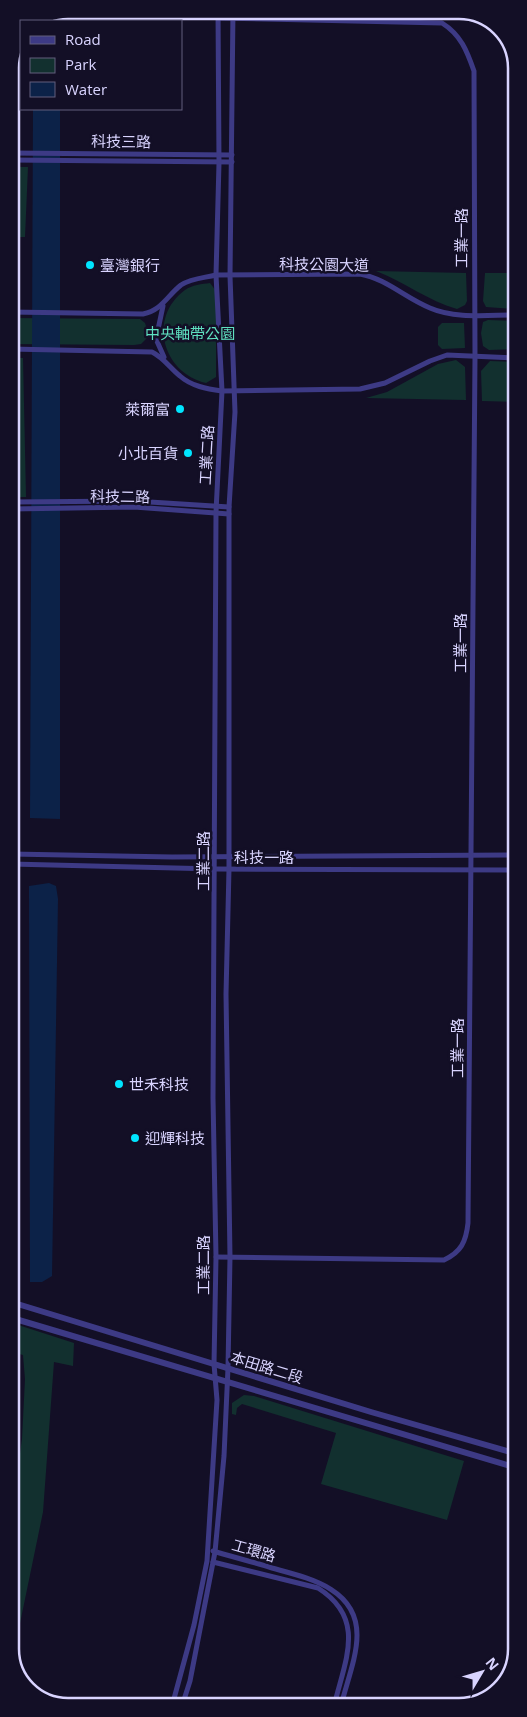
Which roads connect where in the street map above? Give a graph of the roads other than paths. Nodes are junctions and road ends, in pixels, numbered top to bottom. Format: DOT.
graph roads {
  1 [pos="218,19"];
  2 [pos="233,19"];
  3 [pos="275,19"];
  4 [pos="19,153"];
  5 [pos="219,155"];
  6 [pos="232,155"];
  7 [pos="19,160"];
  8 [pos="219,162"];
  9 [pos="232,162"];
  10 [pos="216,275"];
  11 [pos="230,276"];
  12 [pos="164,304"];
  13 [pos="19,312"];
  14 [pos="474,315"];
  15 [pos="508,315"];
  16 [pos="19,349"];
  17 [pos="475,357"];
  18 [pos="508,358"];
  19 [pos="171,368"];
  20 [pos="222,391"];
  21 [pos="235,391"];
  22 [pos="19,502"];
  23 [pos="216,506"];
  24 [pos="229,506"];
  25 [pos="19,509"];
  26 [pos="216,512"];
  27 [pos="229,514"];
  28 [pos="19,854"];
  29 [pos="508,855"];
  30 [pos="215,856"];
  31 [pos="229,856"];
  32 [pos="471,856"];
  33 [pos="19,864"];
  34 [pos="216,869"];
  35 [pos="229,869"];
  36 [pos="471,870"];
  37 [pos="508,870"];
  38 [pos="216,1257"];
  39 [pos="230,1257"];
  40 [pos="19,1304"];
  41 [pos="19,1320"];
  42 [pos="214,1364"];
  43 [pos="228,1368"];
  44 [pos="216,1379"];
  45 [pos="228,1382"];
  46 [pos="508,1451"];
  47 [pos="508,1465"];
  48 [pos="213,1487"];
  49 [pos="221,1488"];
  50 [pos="208,1550"];
  51 [pos="215,1552"];
  52 [pos="207,1561"];
  53 [pos="214,1562"];
  54 [pos="294,1574"];
  55 [pos="292,1581"];
  56 [pos="356,1628"];
  57 [pos="348,1629"];
  58 [pos="174,1698"];
  59 [pos="184,1698"];
  60 [pos="336,1698"];
  61 [pos="343,1698"];
  1 -- 5 [label="street, 工業二路"];
  2 -- 6 [label="street, 工業二路"];
  3 -- 14 [label="street, 工業一路"];
  4 -- 5 [label="street, 科技三路"];
  5 -- 6 [label="street, 科技三路"];
  5 -- 8 [label="street, 工業二路"];
  6 -- 9 [label="street, 工業二路"];
  7 -- 8 [label="street, 科技三路"];
  8 -- 9 [label="street, 科技三路"];
  8 -- 10 [label="street, 工業二路"];
  9 -- 11 [label="street, 工業二路"];
  10 -- 11 [label="street, 科技公園大道"];
  10 -- 12 [label="street, 科技公園大道"];
  10 -- 20 [label="street, 工業二路"];
  11 -- 14 [label="street, 科技公園大道"];
  11 -- 21 [label="street, 工業二路"];
  12 -- 13 [label="street, 科技公園大道"];
  12 -- 19 [label="street"];
  14 -- 15 [label="street, 科技公園大道"];
  14 -- 17 [label="street, 工業一路"];
  16 -- 19 [label="street"];
  17 -- 18 [label="street"];
  17 -- 21 [label="street"];
  17 -- 32 [label="street, 工業一路"];
  19 -- 20 [label="street"];
  20 -- 21 [label="street"];
  20 -- 23 [label="street, 工業二路"];
  21 -- 24 [label="street, 工業二路"];
  22 -- 23 [label="street, 科技二路"];
  23 -- 24 [label="street, 科技二路"];
  23 -- 26 [label="street, 工業二路"];
  24 -- 27 [label="street, 工業二路"];
  25 -- 26 [label="street, 科技二路"];
  26 -- 27 [label="street, 科技二路"];
  26 -- 30 [label="street, 工業二路"];
  27 -- 31 [label="street, 工業二路"];
  28 -- 30 [label="street, 科技一路"];
  29 -- 32 [label="street, 科技一路"];
  30 -- 31 [label="street, 科技一路"];
  30 -- 34 [label="street, 工業二路"];
  31 -- 32 [label="street, 科技一路"];
  31 -- 35 [label="street, 工業二路"];
  32 -- 36 [label="street, 工業一路"];
  33 -- 34 [label="street, 科技一路"];
  34 -- 35 [label="street, 科技一路"];
  34 -- 38 [label="street, 工業二路"];
  35 -- 36 [label="street, 科技一路"];
  35 -- 39 [label="street, 工業二路"];
  36 -- 37 [label="street, 科技一路"];
  36 -- 39 [label="street, 工業一路"];
  38 -- 39 [label="street, 工業一路"];
  38 -- 42 [label="street, 工業二路"];
  39 -- 43 [label="street, 工業二路"];
  40 -- 42 [label="street, 本田路二段"];
  41 -- 44 [label="street, 本田路二段"];
  42 -- 43 [label="street, 本田路二段"];
  42 -- 44 [label="street, 工業二路"];
  43 -- 45 [label="street, 工業二路"];
  43 -- 46 [label="street, 本田路二段"];
  44 -- 45 [label="street, 本田路二段"];
  44 -- 48 [label="street, 工業二路"];
  45 -- 47 [label="street, 本田路二段"];
  45 -- 49 [label="street, 工業二路"];
  48 -- 49 [label="street"];
  48 -- 50 [label="street, 工業二路"];
  49 -- 51 [label="street, 工業二路"];
  50 -- 51 [label="street, 工環路"];
  50 -- 52 [label="street, 工業二路"];
  51 -- 53 [label="street, 工業二路"];
  51 -- 54 [label="street, 工環路"];
  52 -- 53 [label="street, 工環路"];
  52 -- 58 [label="street, 工業二路"];
  53 -- 55 [label="street, 工環路"];
  53 -- 59 [label="street, 工業二路"];
  54 -- 55 [label="street"];
  54 -- 56 [label="street, 工環路"];
  55 -- 57 [label="street, 工環路"];
  56 -- 57 [label="street"];
  56 -- 61 [label="street, 工環路"];
  57 -- 60 [label="street, 工環路"];
}
